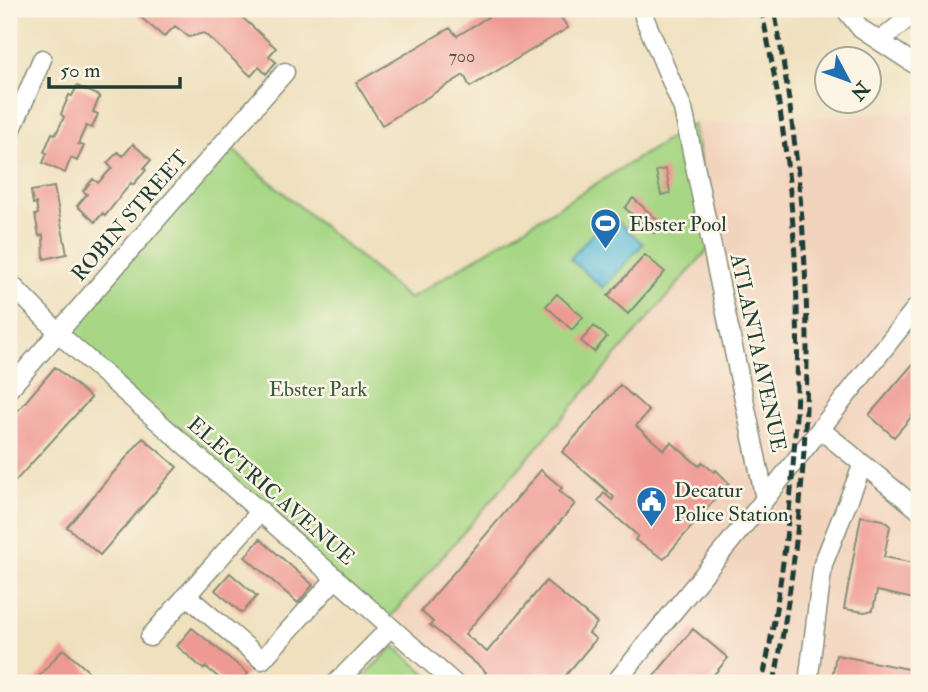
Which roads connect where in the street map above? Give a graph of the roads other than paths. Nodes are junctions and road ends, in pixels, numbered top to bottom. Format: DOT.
graph roads {
  1 [pos="845,9"];
  2 [pos="919,9"];
  3 [pos="643,17"];
  4 [pos="880,41"];
  5 [pos="42,59"];
  6 [pos="919,67"];
  7 [pos="285,72"];
  8 [pos="9,135"];
  9 [pos="9,282"];
  10 [pos="919,304"];
  11 [pos="59,334"];
  12 [pos="9,389"];
  13 [pos="820,429"];
  14 [pos="863,464"];
  15 [pos="765,499"];
  16 [pos="919,510"];
  17 [pos="261,511"];
  18 [pos="336,578"];
  19 [pos="186,595"];
  20 [pos="390,628"];
  21 [pos="150,637"];
  22 [pos="336,683"];
  23 [pos="454,683"];
  24 [pos="615,683"];
  25 [pos="808,683"];
  1 -- 4 [label="street"];
  2 -- 4 [label="street"];
  3 -- 15 [label="street, ATLANTA AVENUE"];
  4 -- 6 [label="street"];
  5 -- 8 [label="street"];
  7 -- 11 [label="street, ROBIN STREET"];
  9 -- 11 [label="street, ELECTRIC AVENUE"];
  10 -- 13 [label="street"];
  11 -- 12 [label="street, ROBIN STREET"];
  11 -- 17 [label="street, ELECTRIC AVENUE"];
  13 -- 14 [label="street"];
  13 -- 15 [label="street"];
  14 -- 16 [label="street"];
  14 -- 25 [label="street"];
  15 -- 24 [label="street"];
  17 -- 18 [label="street, ELECTRIC AVENUE"];
  17 -- 19 [label="street"];
  18 -- 19 [label="street"];
  18 -- 20 [label="street, ELECTRIC AVENUE"];
  19 -- 21 [label="street"];
  20 -- 22 [label="street"];
  20 -- 23 [label="street, ELECTRIC AVENUE"];
}
